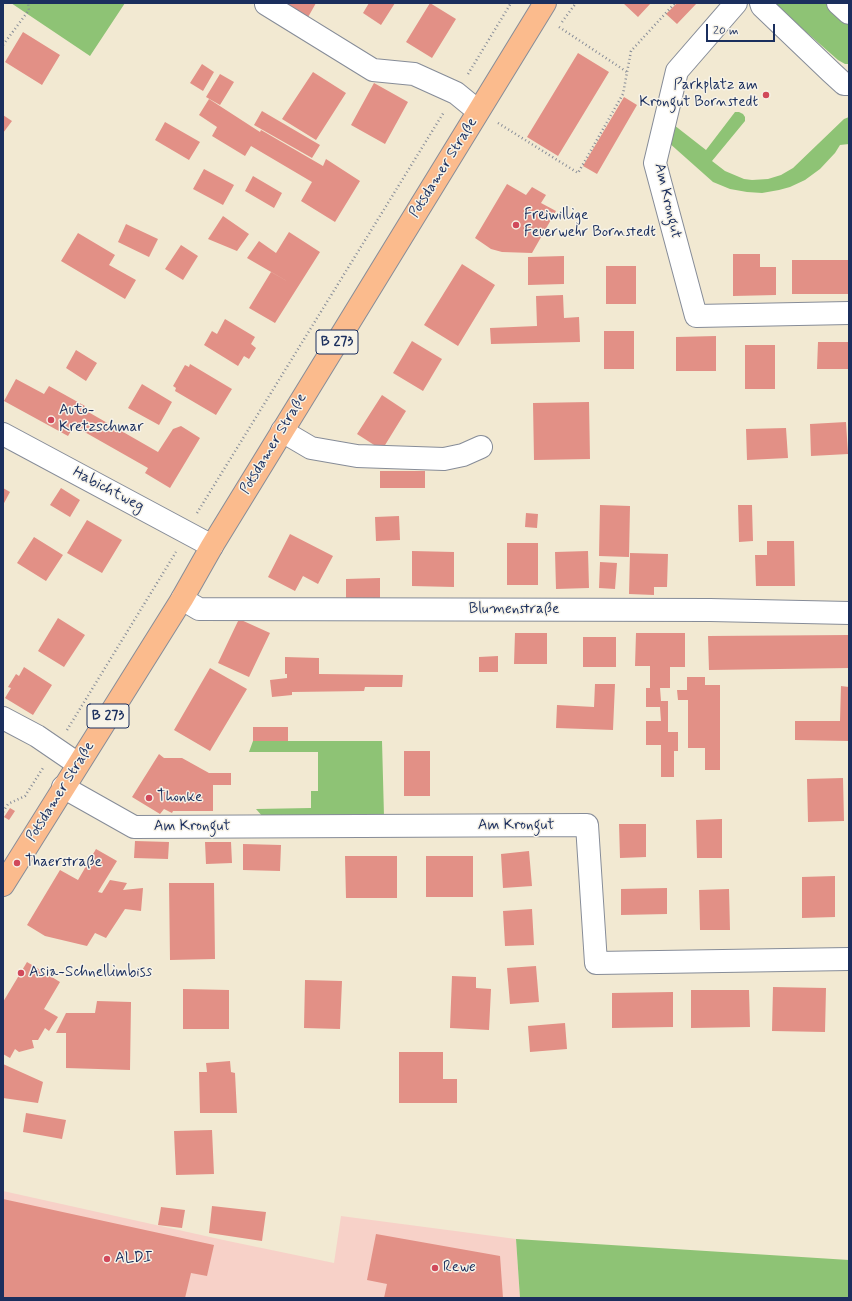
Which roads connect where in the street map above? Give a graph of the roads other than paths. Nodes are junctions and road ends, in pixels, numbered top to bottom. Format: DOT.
graph roads {
  1 [pos="545,3"];
  2 [pos="736,3"];
  3 [pos="761,3"];
  4 [pos="838,3"];
  5 [pos="266,4"];
  6 [pos="849,13"];
  7 [pos="849,84"];
  8 [pos="478,111"];
  9 [pos="849,313"];
  10 [pos="282,431"];
  11 [pos="3,434"];
  12 [pos="482,448"];
  13 [pos="212,546"];
  14 [pos="182,599"];
  15 [pos="849,613"];
  16 [pos="3,718"];
  17 [pos="78,764"];
  18 [pos="63,788"];
  19 [pos="3,885"];
  20 [pos="849,959"];
  1 -- 8 [label="main road, Potsdamer Straße / B 273"];
  2 -- 9 [label="street, Am Krongut"];
  3 -- 7 [label="street"];
  4 -- 6 [label="street"];
  5 -- 8 [label="street"];
  8 -- 10 [label="main road, Potsdamer Straße / B 273"];
  10 -- 12 [label="street"];
  10 -- 13 [label="main road, Potsdamer Straße / B 273"];
  11 -- 13 [label="street, Habichtweg"];
  13 -- 14 [label="main road, Potsdamer Straße / B 273"];
  14 -- 15 [label="street, Blumenstraße"];
  14 -- 17 [label="main road, Potsdamer Straße / B 273"];
  16 -- 17 [label="street"];
  17 -- 18 [label="main road, Potsdamer Straße / B 273"];
  18 -- 19 [label="main road, Potsdamer Straße / B 273"];
  18 -- 20 [label="street, Am Krongut"];
}
